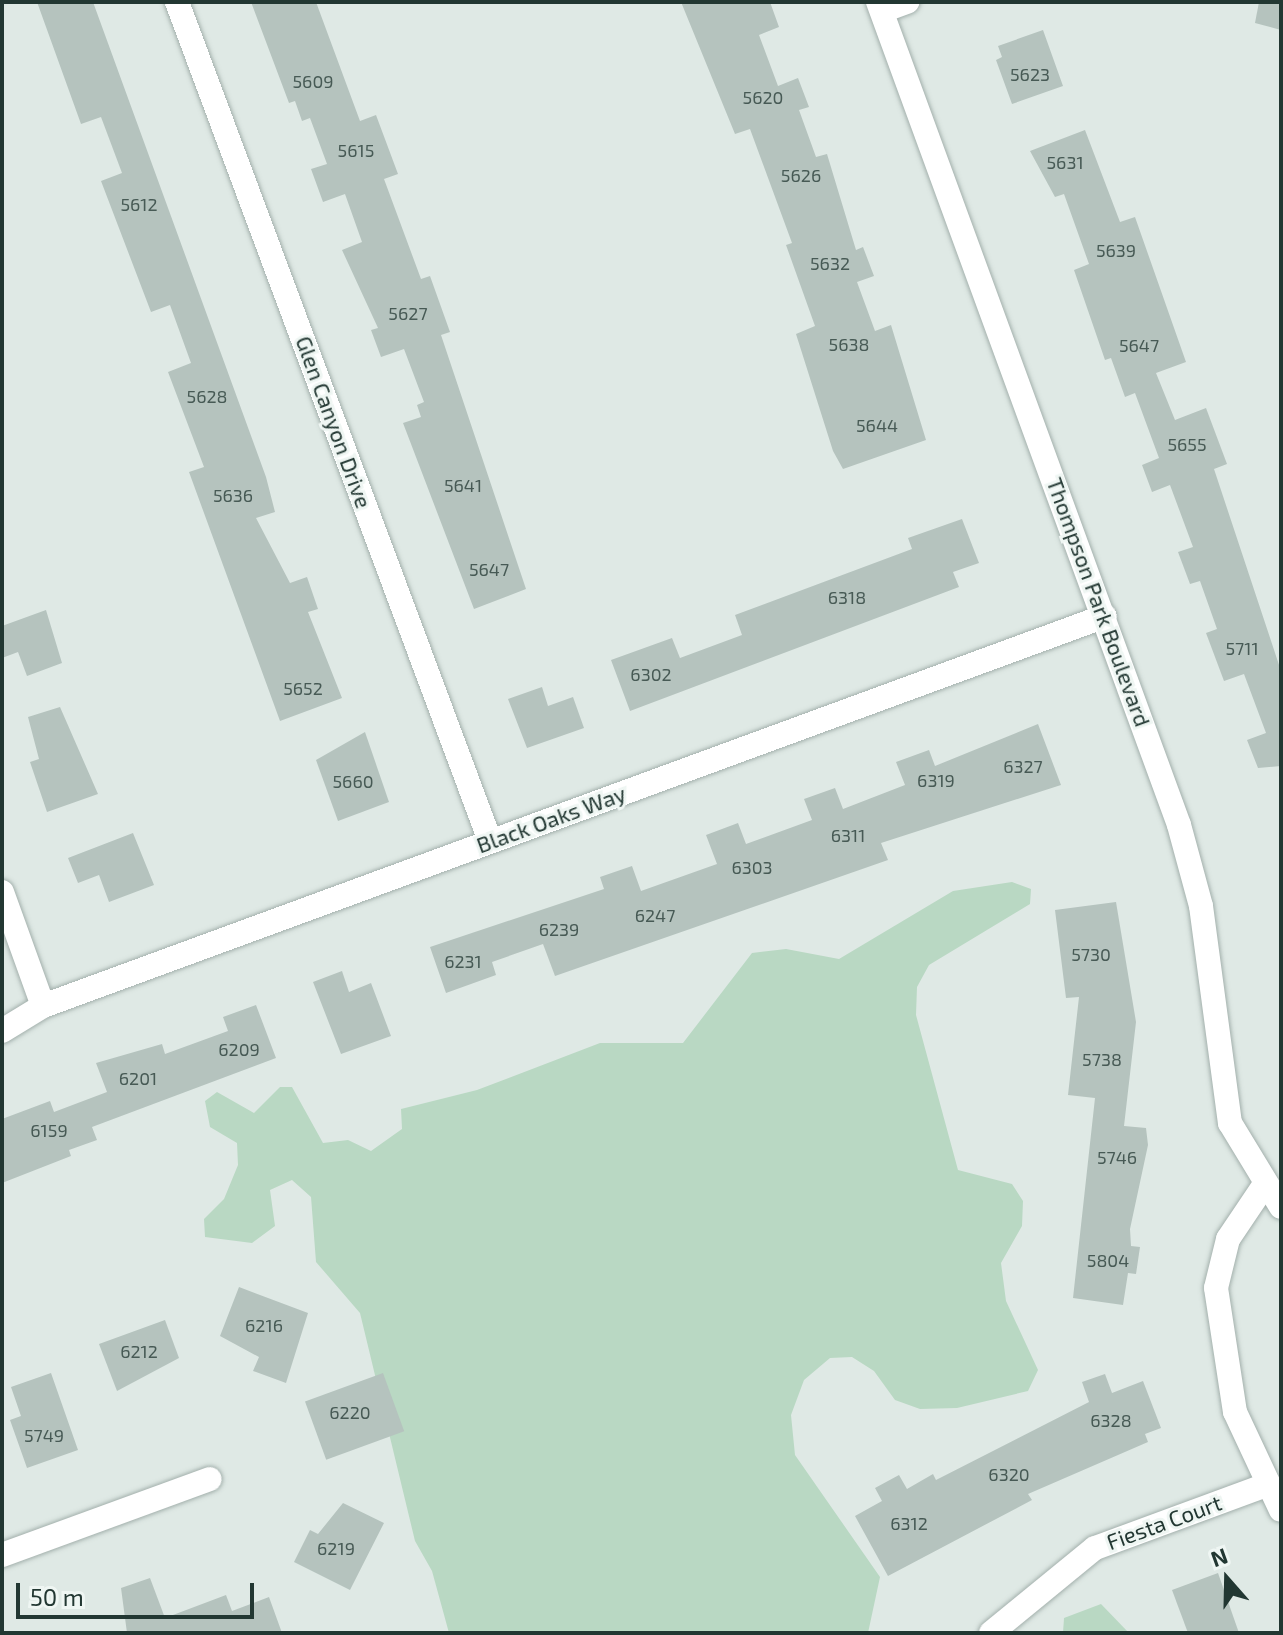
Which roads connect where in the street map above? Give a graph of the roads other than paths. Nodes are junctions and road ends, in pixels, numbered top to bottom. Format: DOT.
graph roads {
  1 [pos="177,2"];
  2 [pos="907,2"];
  3 [pos="880,7"];
  4 [pos="1105,616"];
  5 [pos="490,841"];
  6 [pos="2,892"];
  7 [pos="43,1006"];
  8 [pos="2,1031"];
  9 [pos="1265,1184"];
  10 [pos="1281,1207"];
  11 [pos="210,1479"];
  12 [pos="1269,1484"];
  13 [pos="1281,1510"];
  14 [pos="2,1555"];
  15 [pos="991,1633"];
  1 -- 5 [label="street, Glen Canyon Drive"];
  2 -- 3 [label="street"];
  3 -- 4 [label="street, Thompson Park Boulevard"];
  4 -- 5 [label="street, Black Oaks Way"];
  4 -- 9 [label="street, Thompson Park Boulevard"];
  5 -- 7 [label="street, Black Oaks Way"];
  6 -- 7 [label="street"];
  7 -- 8 [label="street, Black Oaks Way"];
  9 -- 10 [label="street, Thompson Park Boulevard"];
  9 -- 12 [label="street"];
  11 -- 14 [label="street"];
  12 -- 13 [label="street"];
  12 -- 15 [label="street, Fiesta Court"];
}
